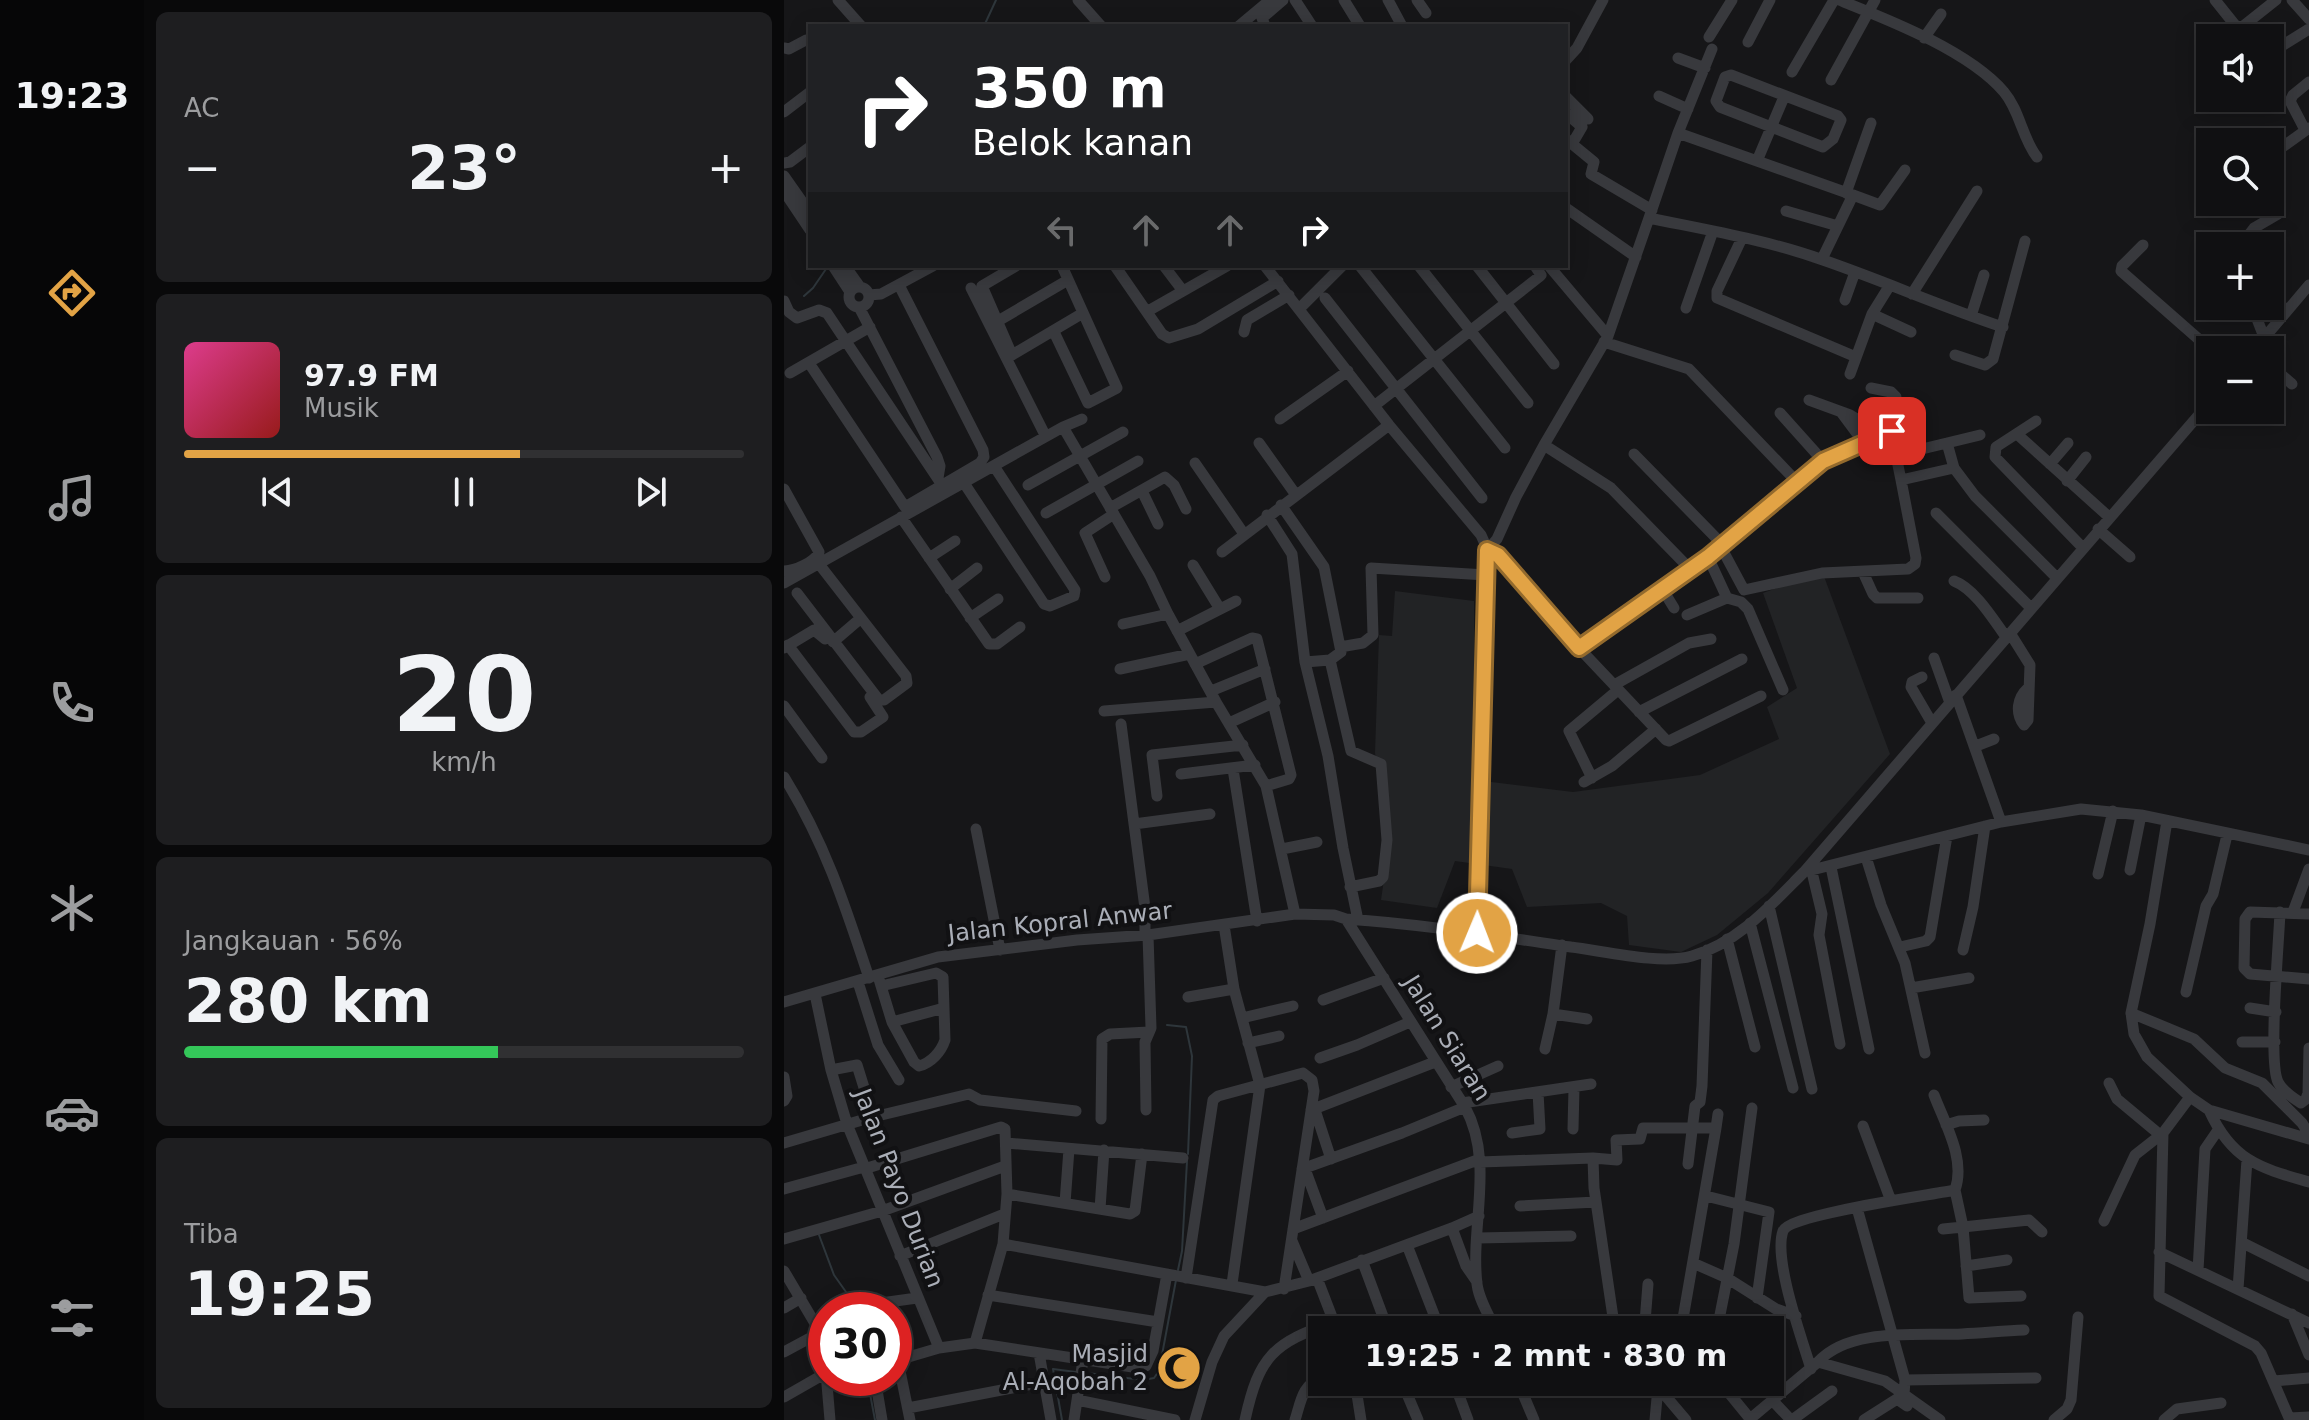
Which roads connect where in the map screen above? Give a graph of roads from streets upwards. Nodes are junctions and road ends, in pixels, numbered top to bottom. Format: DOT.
graph roads {
  1 [pos="838,0"];
  2 [pos="1078,0"];
  3 [pos="1270,0"];
  4 [pos="1283,0"];
  5 [pos="1295,0"];
  6 [pos="1344,0"];
  7 [pos="1388,0"];
  8 [pos="1417,0"];
  9 [pos="1603,0"];
  10 [pos="1732,0"];
  11 [pos="1770,0"];
  12 [pos="1837,0"];
  13 [pos="1875,0"];
  14 [pos="2215,0"];
  15 [pos="2276,0"];
  16 [pos="2292,0"];
  17 [pos="1867,12"];
  18 [pos="1426,13"];
  19 [pos="1941,14"];
  20 [pos="2309,19"];
  21 [pos="859,24"];
  22 [pos="1099,24"];
  23 [pos="1241,24"];
  24 [pos="1264,24"];
  25 [pos="1311,24"];
  26 [pos="1359,24"];
  27 [pos="1401,24"];
  28 [pos="2309,29"];
  29 [pos="1924,38"];
  30 [pos="806,40"];
  31 [pos="1748,42"];
  32 [pos="2284,45"];
  33 [pos="784,48"];
  34 [pos="1568,58"];
  35 [pos="1678,58"];
  36 [pos="1705,68"];
  37 [pos="1792,72"];
  38 [pos="1831,80"];
  39 [pos="2309,82"];
  40 [pos="808,94"];
  41 [pos="1659,96"];
  42 [pos="1784,97"];
  43 [pos="1568,99"];
  44 [pos="1688,109"];
  45 [pos="784,112"];
  46 [pos="1568,115"];
  47 [pos="1588,119"];
  48 [pos="1871,123"];
  49 [pos="1771,126"];
  50 [pos="2307,129"];
  51 [pos="1678,133"];
  52 [pos="1569,141"];
  53 [pos="2284,146"];
  54 [pos="808,148"];
  55 [pos="2037,157"];
  56 [pos="1757,161"];
  57 [pos="784,163"];
  58 [pos="1905,170"];
  59 [pos="784,176"];
  60 [pos="784,191"];
  61 [pos="1977,191"];
  62 [pos="1850,194"];
  63 [pos="808,206"];
  64 [pos="1568,209"];
  65 [pos="1786,211"];
  66 [pos="1650,214"];
  67 [pos="2275,216"];
  68 [pos="1838,226"];
  69 [pos="808,227"];
  70 [pos="1713,231"];
  71 [pos="2249,232"];
  72 [pos="1742,238"];
  73 [pos="2025,241"];
  74 [pos="2143,245"];
  75 [pos="1636,257"];
  76 [pos="1822,259"];
  77 [pos="835,268"];
  78 [pos="846,268"];
  79 [pos="929,268"];
  80 [pos="1012,268"];
  81 [pos="1063,268"];
  82 [pos="1116,268"];
  83 [pos="1166,268"];
  84 [pos="1219,268"];
  85 [pos="1267,268"];
  86 [pos="1335,268"];
  87 [pos="1362,268"];
  88 [pos="1421,268"];
  89 [pos="1479,268"];
  90 [pos="1536,268"];
  91 [pos="1551,268"];
  92 [pos="1855,272"];
  93 [pos="1984,275"];
  94 [pos="1068,280"];
  95 [pos="1278,281"];
  96 [pos="899,285"];
  97 [pos="1890,285"];
  98 [pos="971,288"];
  99 [pos="2308,288"];
  100 [pos="860,291"];
  101 [pos="1183,291"];
  102 [pos="1912,294"];
  103 [pos="1289,295"];
  104 [pos="1325,298"];
  105 [pos="1845,300"];
  106 [pos="784,301"];
  107 [pos="1506,303"];
  108 [pos="859,307"];
  109 [pos="1300,308"];
  110 [pos="1686,308"];
  111 [pos="2284,309"];
  112 [pos="1148,311"];
  113 [pos="2286,312"];
  114 [pos="1083,313"];
  115 [pos="1872,314"];
  116 [pos="1971,316"];
  117 [pos="797,318"];
  118 [pos="998,321"];
  119 [pos="784,326"];
  120 [pos="870,327"];
  121 [pos="2003,327"];
  122 [pos="1472,330"];
  123 [pos="1054,332"];
  124 [pos="1244,332"];
  125 [pos="1911,332"];
  126 [pos="2265,336"];
  127 [pos="2196,337"];
  128 [pos="1606,339"];
  129 [pos="845,342"];
  130 [pos="1955,355"];
  131 [pos="1856,357"];
  132 [pos="1435,359"];
  133 [pos="809,363"];
  134 [pos="1554,364"];
  135 [pos="1348,371"];
  136 [pos="790,373"];
  137 [pos="1850,374"];
  138 [pos="2284,377"];
  139 [pos="2292,384"];
  140 [pos="1871,388"];
  141 [pos="1396,389"];
  142 [pos="1809,400"];
  143 [pos="1528,403"];
  144 [pos="1374,406"];
  145 [pos="1841,412"];
  146 [pos="1780,413"];
  147 [pos="918,418"];
  148 [pos="2196,418"];
  149 [pos="1082,419"];
  150 [pos="1280,419"];
  151 [pos="2036,421"];
  152 [pos="1389,425"];
  153 [pos="1063,427"];
  154 [pos="902,428"];
  155 [pos="1123,432"];
  156 [pos="1045,435"];
  157 [pos="1980,435"];
  158 [pos="2018,435"];
  159 [pos="1889,436"];
  160 [pos="1259,443"];
  161 [pos="1864,443"];
  162 [pos="1947,443"];
  163 [pos="2068,443"];
  164 [pos="1544,445"];
  165 [pos="1505,448"];
  166 [pos="1922,449"];
  167 [pos="1634,454"];
  168 [pos="1080,456"];
  169 [pos="2086,457"];
  170 [pos="1138,461"];
  171 [pos="1823,461"];
  172 [pos="1195,463"];
  173 [pos="2050,464"];
  174 [pos="994,466"];
  175 [pos="1954,468"];
  176 [pos="1901,480"];
  177 [pos="2067,481"];
  178 [pos="940,482"];
  179 [pos="964,483"];
  180 [pos="1798,483"];
  181 [pos="1028,485"];
  182 [pos="1097,485"];
  183 [pos="1142,491"];
  184 [pos="785,495"];
  185 [pos="1296,495"];
  186 [pos="1482,498"];
  187 [pos="1281,505"];
  188 [pos="1186,509"];
  189 [pos="1112,511"];
  190 [pos="1046,513"];
  191 [pos="1936,513"];
  192 [pos="1267,515"];
  193 [pos="901,517"];
  194 [pos="2109,517"];
  195 [pos="1158,524"];
  196 [pos="2098,529"];
  197 [pos="1244,534"];
  198 [pos="955,541"];
  199 [pos="1722,546"];
  200 [pos="1486,548"];
  201 [pos="2083,548"];
  202 [pos="1222,552"];
  203 [pos="1708,557"];
  204 [pos="2130,557"];
  205 [pos="929,558"];
  206 [pos="819,564"];
  207 [pos="1193,565"];
  208 [pos="977,568"];
  209 [pos="1691,570"];
  210 [pos="784,571"];
  211 [pos="1863,572"];
  212 [pos="1486,575"];
  213 [pos="1105,577"];
  214 [pos="2057,578"];
  215 [pos="1954,581"];
  216 [pos="784,583"];
  217 [pos="950,589"];
  218 [pos="1663,590"];
  219 [pos="797,593"];
  220 [pos="1727,598"];
  221 [pos="1918,598"];
  222 [pos="998,599"];
  223 [pos="1236,601"];
  224 [pos="1674,608"];
  225 [pos="2031,608"];
  226 [pos="1220,609"];
  227 [pos="1168,614"];
  228 [pos="1687,615"];
  229 [pos="861,618"];
  230 [pos="970,618"];
  231 [pos="1123,624"];
  232 [pos="1020,627"];
  233 [pos="1177,631"];
  234 [pos="2008,635"];
  235 [pos="1711,639"];
  236 [pos="833,642"];
  237 [pos="786,647"];
  238 [pos="1340,647"];
  239 [pos="1579,648"];
  240 [pos="1934,658"];
  241 [pos="1193,659"];
  242 [pos="1742,659"];
  243 [pos="1330,660"];
  244 [pos="1305,662"];
  245 [pos="1120,669"];
  246 [pos="1265,669"];
  247 [pos="1922,677"];
  248 [pos="1616,688"];
  249 [pos="2028,688"];
  250 [pos="1783,690"];
  251 [pos="1214,696"];
  252 [pos="1761,696"];
  253 [pos="1953,699"];
  254 [pos="1275,702"];
  255 [pos="784,706"];
  256 [pos="1104,711"];
  257 [pos="1639,712"];
  258 [pos="1229,723"];
  259 [pos="1932,723"];
  260 [pos="1121,724"];
  261 [pos="1656,729"];
  262 [pos="1994,739"];
  263 [pos="1243,745"];
  264 [pos="1976,746"];
  265 [pos="1351,751"];
  266 [pos="1328,756"];
  267 [pos="822,758"];
  268 [pos="1255,765"];
  269 [pos="1233,769"];
  270 [pos="1181,774"];
  271 [pos="784,777"];
  272 [pos="1266,786"];
  273 [pos="1157,796"];
  274 [pos="2113,811"];
  275 [pos="1210,814"];
  276 [pos="2141,815"];
  277 [pos="2167,821"];
  278 [pos="2001,822"];
  279 [pos="1134,824"];
  280 [pos="1985,826"];
  281 [pos="976,829"];
  282 [pos="2227,835"];
  283 [pos="1947,836"];
  284 [pos="1317,842"];
  285 [pos="1282,849"];
  286 [pos="2309,850"];
  287 [pos="1866,857"];
  288 [pos="1831,867"];
  289 [pos="2309,869"];
  290 [pos="2130,870"];
  291 [pos="1808,872"];
  292 [pos="2098,874"];
  293 [pos="1350,887"];
  294 [pos="1769,906"];
  295 [pos="2286,912"];
  296 [pos="1295,914"];
  297 [pos="2309,914"];
  298 [pos="1352,919"];
  299 [pos="1257,921"];
  300 [pos="1750,923"];
  301 [pos="1224,925"];
  302 [pos="1477,933"];
  303 [pos="1146,935"];
  304 [pos="1727,939"];
  305 [pos="1562,945"];
  306 [pos="1900,947"];
  307 [pos="1000,950"];
  308 [pos="1707,950"];
  309 [pos="1963,950"];
  310 [pos="2277,977"];
  311 [pos="1384,978"];
  312 [pos="1969,978"];
  313 [pos="2309,979"];
  314 [pos="871,980"];
  315 [pos="1911,988"];
  316 [pos="1234,989"];
  317 [pos="2186,992"];
  318 [pos="815,994"];
  319 [pos="1188,997"];
  320 [pos="785,998"];
  321 [pos="1323,1000"];
  322 [pos="1293,1006"];
  323 [pos="944,1008"];
  324 [pos="2250,1008"];
  325 [pos="2276,1012"];
  326 [pos="2131,1013"];
  327 [pos="1553,1014"];
  328 [pos="1242,1018"];
  329 [pos="1587,1019"];
  330 [pos="892,1022"];
  331 [pos="1410,1022"];
  332 [pos="1149,1032"];
  333 [pos="1279,1036"];
  334 [pos="2242,1042"];
  335 [pos="2275,1042"];
  336 [pos="1248,1043"];
  337 [pos="1840,1044"];
  338 [pos="1755,1047"];
  339 [pos="2309,1048"];
  340 [pos="1545,1049"];
  341 [pos="1869,1049"];
  342 [pos="1925,1053"];
  343 [pos="1320,1058"];
  344 [pos="1435,1062"];
  345 [pos="1498,1066"];
  346 [pos="831,1070"];
  347 [pos="784,1077"];
  348 [pos="899,1080"];
  349 [pos="2109,1083"];
  350 [pos="1591,1084"];
  351 [pos="1260,1085"];
  352 [pos="1451,1087"];
  353 [pos="1574,1088"];
  354 [pos="1793,1088"];
  355 [pos="1812,1089"];
  356 [pos="1538,1092"];
  357 [pos="866,1094"];
  358 [pos="1934,1095"];
  359 [pos="2190,1097"];
  360 [pos="784,1101"];
  361 [pos="1464,1105"];
  362 [pos="1752,1108"];
  363 [pos="1146,1110"];
  364 [pos="1313,1110"];
  365 [pos="2209,1110"];
  366 [pos="1076,1111"];
  367 [pos="1718,1114"];
  368 [pos="1101,1119"];
  369 [pos="1984,1120"];
  370 [pos="847,1124"];
  371 [pos="1946,1125"];
  372 [pos="1863,1126"];
  373 [pos="1693,1127"];
  374 [pos="1716,1128"];
  375 [pos="1573,1129"];
  376 [pos="2218,1130"];
  377 [pos="1512,1133"];
  378 [pos="2161,1134"];
  379 [pos="2309,1136"];
  380 [pos="784,1143"];
  381 [pos="1006,1143"];
  382 [pos="1069,1149"];
  383 [pos="1104,1150"];
  384 [pos="1142,1154"];
  385 [pos="1183,1158"];
  386 [pos="1593,1158"];
  387 [pos="1331,1159"];
  388 [pos="2247,1160"];
  389 [pos="1480,1161"];
  390 [pos="1688,1164"];
  391 [pos="1005,1166"];
  392 [pos="864,1168"];
  393 [pos="1304,1169"];
  394 [pos="2309,1182"];
  395 [pos="784,1189"];
  396 [pos="1955,1190"];
  397 [pos="1007,1194"];
  398 [pos="1706,1196"];
  399 [pos="1891,1201"];
  400 [pos="1596,1202"];
  401 [pos="1065,1203"];
  402 [pos="1520,1206"];
  403 [pos="1739,1206"];
  404 [pos="1857,1208"];
  405 [pos="1100,1209"];
  406 [pos="882,1211"];
  407 [pos="1004,1214"];
  408 [pos="1479,1216"];
  409 [pos="1323,1218"];
  410 [pos="2104,1221"];
  411 [pos="1963,1227"];
  412 [pos="1452,1228"];
  413 [pos="1943,1229"];
  414 [pos="2042,1232"];
  415 [pos="1292,1234"];
  416 [pos="1571,1236"];
  417 [pos="1478,1238"];
  418 [pos="784,1239"];
  419 [pos="2243,1243"];
  420 [pos="1003,1244"];
  421 [pos="1407,1245"];
  422 [pos="2159,1252"];
  423 [pos="900,1256"];
  424 [pos="1362,1260"];
  425 [pos="2007,1260"];
  426 [pos="1693,1263"];
  427 [pos="1966,1266"];
  428 [pos="2198,1270"];
  429 [pos="784,1271"];
  430 [pos="1177,1276"];
  431 [pos="2309,1276"];
  432 [pos="1727,1278"];
  433 [pos="1313,1279"];
  434 [pos="1477,1282"];
  435 [pos="1232,1284"];
  436 [pos="1648,1284"];
  437 [pos="1284,1289"];
  438 [pos="2238,1289"];
  439 [pos="1265,1292"];
  440 [pos="988,1295"];
  441 [pos="2021,1296"];
  442 [pos="801,1298"];
  443 [pos="917,1298"];
  444 [pos="1757,1298"];
  445 [pos="912,1299"];
  446 [pos="784,1308"];
  447 [pos="808,1310"];
  448 [pos="2292,1314"];
  449 [pos="1330,1316"];
  450 [pos="1383,1316"];
  451 [pos="1435,1316"];
  452 [pos="1489,1316"];
  453 [pos="1613,1316"];
  454 [pos="1645,1316"];
  455 [pos="1684,1316"];
  456 [pos="1720,1316"];
  457 [pos="1796,1316"];
  458 [pos="2078,1317"];
  459 [pos="1158,1322"];
  460 [pos="2309,1323"];
  461 [pos="2024,1330"];
  462 [pos="1308,1332"];
  463 [pos="1893,1334"];
  464 [pos="808,1339"];
  465 [pos="975,1343"];
  466 [pos="939,1348"];
  467 [pos="784,1352"];
  468 [pos="1039,1353"];
  469 [pos="2309,1355"];
  470 [pos="1814,1365"];
  471 [pos="1082,1367"];
  472 [pos="2036,1378"];
  473 [pos="2309,1378"];
  474 [pos="1905,1380"];
  475 [pos="2274,1381"];
  476 [pos="1043,1382"];
  477 [pos="808,1383"];
  478 [pos="1308,1384"];
  479 [pos="1832,1391"];
  480 [pos="1904,1395"];
  481 [pos="827,1396"];
  482 [pos="878,1396"];
  483 [pos="1357,1396"];
  484 [pos="1408,1396"];
  485 [pos="1459,1396"];
  486 [pos="1524,1396"];
  487 [pos="1657,1396"];
  488 [pos="1667,1396"];
  489 [pos="1731,1396"];
  490 [pos="784,1397"];
  491 [pos="1077,1400"];
  492 [pos="1773,1401"];
  493 [pos="2221,1403"];
  494 [pos="909,1414"];
  495 [pos="1127,1415"];
  496 [pos="2309,1417"];
  497 [pos="827,1418"];
  498 [pos="1750,1419"];
  499 [pos="2290,1419"];
  500 [pos="882,1420"];
  501 [pos="1051,1420"];
  502 [pos="1074,1420"];
  503 [pos="1175,1420"];
  504 [pos="1195,1420"];
  505 [pos="1245,1420"];
  506 [pos="1295,1420"];
  507 [pos="1361,1420"];
  508 [pos="1418,1420"];
  509 [pos="1468,1420"];
  510 [pos="1534,1420"];
  511 [pos="1655,1420"];
  512 [pos="1686,1420"];
  513 [pos="1792,1420"];
  514 [pos="1864,1420"];
  515 [pos="1927,1420"];
  516 [pos="1940,1420"];
  517 [pos="2054,1420"];
  518 [pos="2164,1420"];
  1 -- 21 [label="street"];
  2 -- 22 [label="street"];
  3 -- 23 [label="street"];
  4 -- 24 [label="street"];
  5 -- 25 [label="street"];
  6 -- 26 [label="street"];
  7 -- 27 [label="street"];
  8 -- 18 [label="street"];
  9 -- 34 [label="street"];
  10 -- 36 [label="street"];
  11 -- 31 [label="street"];
  12 -- 17 [label="street"];
  12 -- 37 [label="street"];
  13 -- 17 [label="street"];
  14 -- 15 [label="street"];
  16 -- 20 [label="street"];
  17 -- 29 [label="street"];
  17 -- 38 [label="street"];
  19 -- 29 [label="street"];
  28 -- 32 [label="street"];
  29 -- 55 [label="street"];
  30 -- 33 [label="street"];
  35 -- 36 [label="street"];
  36 -- 44 [label="street"];
  39 -- 50 [label="street"];
  40 -- 45 [label="street"];
  41 -- 44 [label="street"];
  42 -- 49 [label="street"];
  42 -- 49 [label="street"];
  42 -- 49 [label="street"];
  43 -- 47 [label="street"];
  44 -- 51 [label="street"];
  46 -- 52 [label="street"];
  48 -- 62 [label="street"];
  49 -- 56 [label="street"];
  50 -- 53 [label="street"];
  51 -- 56 [label="street"];
  51 -- 66 [label="street"];
  52 -- 66 [label="street"];
  54 -- 57 [label="street"];
  56 -- 62 [label="street"];
  58 -- 62 [label="street"];
  59 -- 63 [label="street"];
  60 -- 69 [label="street"];
  61 -- 102 [label="street"];
  62 -- 68 [label="street"];
  64 -- 75 [label="street"];
  65 -- 68 [label="street"];
  66 -- 70 [label="street"];
  66 -- 75 [label="street"];
  67 -- 71 [label="street"];
  68 -- 76 [label="street"];
  70 -- 72 [label="street"];
  70 -- 110 [label="street"];
  72 -- 76 [label="street"];
  72 -- 131 [label="street"];
  73 -- 121 [label="street"];
  74 -- 127 [label="street"];
  75 -- 128 [label="street"];
  76 -- 92 [label="street"];
  77 -- 100 [label="street"];
  78 -- 100 [label="street"];
  79 -- 96 [label="street"];
  80 -- 118 [label="street"];
  81 -- 94 [label="street"];
  82 -- 112 [label="street"];
  83 -- 101 [label="street"];
  84 -- 101 [label="street"];
  85 -- 95 [label="street"];
  86 -- 109 [label="street"];
  87 -- 132 [label="street"];
  88 -- 122 [label="street"];
  89 -- 107 [label="street"];
  90 -- 107 [label="street"];
  91 -- 128 [label="street"];
  92 -- 97 [label="street"];
  92 -- 105 [label="street"];
  93 -- 116 [label="street"];
  94 -- 114 [label="street"];
  94 -- 118 [label="street"];
  95 -- 103 [label="street"];
  95 -- 112 [label="street"];
  96 -- 100 [label="street"];
  96 -- 178 [label="street"];
  97 -- 102 [label="street"];
  97 -- 115 [label="street"];
  98 -- 156 [label="street"];
  99 -- 113 [label="street"];
  100 -- 108 [label="street"];
  100 -- 108 [label="street"];
  101 -- 112 [label="street"];
  102 -- 116 [label="street"];
  103 -- 109 [label="street"];
  103 -- 124 [label="street"];
  104 -- 141 [label="street"];
  106 -- 117 [label="street"];
  107 -- 122 [label="street"];
  107 -- 134 [label="street"];
  108 -- 120 [label="street"];
  109 -- 135 [label="street"];
  111 -- 113 [label="street"];
  113 -- 126 [label="street"];
  114 -- 123 [label="street"];
  114 -- 123 [label="street"];
  115 -- 125 [label="street"];
  115 -- 131 [label="street"];
  116 -- 121 [label="street"];
  117 -- 119 [label="street"];
  117 -- 129 [label="street"];
  118 -- 123 [label="street"];
  120 -- 129 [label="street"];
  120 -- 147 [label="street"];
  121 -- 130 [label="street"];
  122 -- 132 [label="street"];
  122 -- 143 [label="street"];
  128 -- 164 [label="street"];
  128 -- 180 [label="street"];
  129 -- 133 [label="street"];
  129 -- 154 [label="street"];
  131 -- 137 [label="street"];
  132 -- 141 [label="street"];
  132 -- 165 [label="street"];
  133 -- 136 [label="street"];
  133 -- 178 [label="street"];
  135 -- 144 [label="street"];
  135 -- 150 [label="street"];
  138 -- 139 [label="street"];
  140 -- 159 [label="street"];
  141 -- 144 [label="street"];
  141 -- 186 [label="street"];
  142 -- 145 [label="street"];
  144 -- 152 [label="street"];
  145 -- 159 [label="street"];
  145 -- 161 [label="street"];
  146 -- 171 [label="street"];
  147 -- 154 [label="street"];
  147 -- 178 [label="street"];
  148 -- 194 [label="street, Jalan Kopral Anwar"];
  149 -- 153 [label="street"];
  151 -- 158 [label="street"];
  152 -- 185 [label="street"];
  152 -- 200 [label="street"];
  153 -- 156 [label="street"];
  153 -- 168 [label="street"];
  154 -- 178 [label="street"];
  155 -- 168 [label="street"];
  156 -- 174 [label="street"];
  157 -- 162 [label="street"];
  158 -- 173 [label="street"];
  158 -- 201 [label="street"];
  159 -- 161 [label="street"];
  159 -- 176 [label="street"];
  160 -- 185 [label="street"];
  161 -- 171 [label="street"];
  162 -- 166 [label="street"];
  162 -- 175 [label="street"];
  163 -- 173 [label="street"];
  164 -- 200 [label="street"];
  164 -- 209 [label="street"];
  167 -- 199 [label="street"];
  168 -- 181 [label="street"];
  168 -- 182 [label="street"];
  169 -- 177 [label="street"];
  170 -- 182 [label="street"];
  171 -- 180 [label="street"];
  172 -- 197 [label="street"];
  173 -- 177 [label="street"];
  174 -- 179 [label="street"];
  174 -- 179 [label="street"];
  175 -- 176 [label="street"];
  175 -- 214 [label="street"];
  176 -- 211 [label="street"];
  177 -- 194 [label="street"];
  179 -- 193 [label="street"];
  180 -- 199 [label="street"];
  182 -- 189 [label="street"];
  182 -- 190 [label="street"];
  183 -- 188 [label="street"];
  183 -- 189 [label="street"];
  183 -- 195 [label="street"];
  184 -- 210 [label="street"];
  185 -- 187 [label="street"];
  187 -- 192 [label="street"];
  187 -- 238 [label="street"];
  189 -- 213 [label="street"];
  189 -- 227 [label="street"];
  191 -- 225 [label="street"];
  192 -- 197 [label="street"];
  192 -- 244 [label="street, Jalan Siaran"];
  193 -- 205 [label="street"];
  193 -- 206 [label="street"];
  194 -- 196 [label="street, Jalan Kopral Anwar"];
  196 -- 201 [label="street, Jalan Kopral Anwar"];
  196 -- 204 [label="street"];
  197 -- 202 [label="street"];
  198 -- 205 [label="street"];
  199 -- 203 [label="street"];
  199 -- 211 [label="street"];
  200 -- 212 [label="street"];
  200 -- 239 [label="street"];
  201 -- 214 [label="street, Jalan Kopral Anwar"];
  203 -- 209 [label="street"];
  203 -- 220 [label="street"];
  205 -- 217 [label="street"];
  206 -- 216 [label="street"];
  206 -- 229 [label="street"];
  207 -- 226 [label="street"];
  208 -- 217 [label="street"];
  209 -- 218 [label="street"];
  211 -- 221 [label="street"];
  212 -- 238 [label="street"];
  212 -- 302 [label="street"];
  214 -- 225 [label="street, Jalan Kopral Anwar"];
  215 -- 234 [label="street"];
  217 -- 230 [label="street"];
  218 -- 224 [label="street"];
  218 -- 239 [label="street"];
  219 -- 236 [label="street"];
  220 -- 228 [label="street"];
  220 -- 250 [label="street"];
  222 -- 230 [label="street"];
  223 -- 226 [label="street"];
  225 -- 234 [label="street, Jalan Kopral Anwar"];
  226 -- 233 [label="street"];
  227 -- 231 [label="street"];
  227 -- 233 [label="street"];
  229 -- 236 [label="street"];
  229 -- 236 [label="street"];
  230 -- 232 [label="street"];
  233 -- 241 [label="street"];
  234 -- 249 [label="street"];
  234 -- 253 [label="street, Jalan Kopral Anwar"];
  235 -- 248 [label="street"];
  237 -- 237 [label="street"];
  238 -- 243 [label="street"];
  239 -- 248 [label="street"];
  240 -- 253 [label="street"];
  241 -- 245 [label="street"];
  241 -- 246 [label="street"];
  241 -- 251 [label="street"];
  242 -- 257 [label="street"];
  243 -- 244 [label="street"];
  243 -- 265 [label="street"];
  244 -- 266 [label="street, Jalan Siaran"];
  246 -- 251 [label="street"];
  246 -- 254 [label="street"];
  247 -- 259 [label="street"];
  248 -- 257 [label="street"];
  248 -- 261 [label="street"];
  251 -- 256 [label="street"];
  251 -- 258 [label="street"];
  252 -- 261 [label="street"];
  253 -- 259 [label="street, Jalan Kopral Anwar"];
  253 -- 264 [label="street"];
  254 -- 258 [label="street"];
  254 -- 272 [label="street"];
  255 -- 267 [label="street"];
  257 -- 261 [label="street"];
  258 -- 263 [label="street"];
  259 -- 291 [label="street, Jalan Kopral Anwar"];
  260 -- 279 [label="street"];
  262 -- 264 [label="street"];
  263 -- 268 [label="street"];
  263 -- 273 [label="street"];
  264 -- 278 [label="street"];
  265 -- 266 [label="street"];
  265 -- 293 [label="street"];
  266 -- 293 [label="street, Jalan Siaran"];
  268 -- 269 [label="street"];
  268 -- 272 [label="street"];
  269 -- 270 [label="street"];
  269 -- 299 [label="street"];
  271 -- 314 [label="street"];
  272 -- 285 [label="street"];
  274 -- 276 [label="street"];
  274 -- 278 [label="street"];
  274 -- 292 [label="street"];
  275 -- 279 [label="street"];
  276 -- 277 [label="street"];
  276 -- 290 [label="street"];
  277 -- 282 [label="street"];
  277 -- 326 [label="street"];
  278 -- 280 [label="street"];
  279 -- 303 [label="street"];
  280 -- 283 [label="street"];
  280 -- 309 [label="street"];
  281 -- 307 [label="street"];
  282 -- 286 [label="street"];
  282 -- 317 [label="street"];
  283 -- 287 [label="street"];
  283 -- 306 [label="street"];
  284 -- 285 [label="street"];
  285 -- 296 [label="street"];
  287 -- 288 [label="street"];
  287 -- 306 [label="street"];
  288 -- 291 [label="street"];
  288 -- 341 [label="street"];
  289 -- 295 [label="street"];
  291 -- 294 [label="street, Jalan Kopral Anwar"];
  291 -- 337 [label="street"];
  293 -- 298 [label="street, Jalan Siaran"];
  294 -- 300 [label="street, Jalan Kopral Anwar"];
  294 -- 355 [label="street"];
  295 -- 297 [label="street"];
  295 -- 310 [label="street"];
  295 -- 310 [label="street"];
  296 -- 298 [label="street, Jalan Kopral Anwar"];
  296 -- 299 [label="street, Jalan Kopral Anwar"];
  298 -- 302 [label="street, Jalan Kopral Anwar"];
  298 -- 311 [label="street, Jalan Siaran"];
  299 -- 301 [label="street, Jalan Kopral Anwar"];
  300 -- 304 [label="street, Jalan Kopral Anwar"];
  300 -- 354 [label="street"];
  301 -- 303 [label="street, Jalan Kopral Anwar"];
  301 -- 316 [label="street"];
  302 -- 305 [label="street, Jalan Kopral Anwar"];
  303 -- 307 [label="street, Jalan Kopral Anwar"];
  303 -- 332 [label="street"];
  304 -- 308 [label="street, Jalan Kopral Anwar"];
  304 -- 338 [label="street"];
  305 -- 308 [label="street, Jalan Kopral Anwar"];
  305 -- 327 [label="street"];
  306 -- 315 [label="street"];
  307 -- 314 [label="street, Jalan Kopral Anwar"];
  308 -- 373 [label="street"];
  310 -- 313 [label="street"];
  310 -- 325 [label="street"];
  311 -- 321 [label="street"];
  311 -- 331 [label="street, Jalan Siaran"];
  312 -- 315 [label="street"];
  314 -- 318 [label="street, Jalan Kopral Anwar"];
  314 -- 323 [label="street"];
  314 -- 330 [label="street"];
  314 -- 348 [label="street"];
  315 -- 342 [label="street"];
  316 -- 319 [label="street"];
  316 -- 328 [label="street"];
  318 -- 320 [label="street, Jalan Kopral Anwar"];
  318 -- 346 [label="street, Jalan Payo Durian"];
  322 -- 328 [label="street"];
  323 -- 330 [label="street"];
  323 -- 330 [label="street"];
  324 -- 325 [label="street"];
  325 -- 335 [label="street"];
  326 -- 359 [label="street"];
  326 -- 379 [label="street"];
  327 -- 329 [label="street"];
  327 -- 340 [label="street"];
  328 -- 336 [label="street"];
  331 -- 343 [label="street"];
  331 -- 344 [label="street, Jalan Siaran"];
  332 -- 363 [label="street"];
  332 -- 368 [label="street"];
  333 -- 336 [label="street"];
  334 -- 335 [label="street"];
  335 -- 339 [label="street"];
  336 -- 351 [label="street"];
  344 -- 352 [label="street, Jalan Siaran"];
  344 -- 364 [label="street"];
  345 -- 352 [label="street"];
  346 -- 357 [label="street"];
  346 -- 370 [label="street, Jalan Payo Durian"];
  347 -- 360 [label="street"];
  349 -- 378 [label="street"];
  350 -- 353 [label="street"];
  351 -- 364 [label="street"];
  351 -- 430 [label="street"];
  351 -- 435 [label="street"];
  352 -- 361 [label="street, Jalan Siaran"];
  353 -- 356 [label="street"];
  353 -- 375 [label="street"];
  356 -- 361 [label="street"];
  356 -- 377 [label="street"];
  358 -- 371 [label="street"];
  359 -- 365 [label="street"];
  359 -- 378 [label="street"];
  361 -- 387 [label="street"];
  361 -- 389 [label="street, Jalan Siaran"];
  362 -- 403 [label="street"];
  364 -- 387 [label="street"];
  364 -- 393 [label="street"];
  365 -- 376 [label="street"];
  365 -- 379 [label="street"];
  366 -- 370 [label="street"];
  367 -- 374 [label="street"];
  369 -- 371 [label="street"];
  370 -- 380 [label="street"];
  370 -- 392 [label="street, Jalan Payo Durian"];
  371 -- 396 [label="street"];
  372 -- 399 [label="street"];
  373 -- 374 [label="street"];
  373 -- 386 [label="street"];
  373 -- 390 [label="street"];
  374 -- 398 [label="street"];
  376 -- 388 [label="street"];
  376 -- 428 [label="street"];
  378 -- 410 [label="street"];
  378 -- 422 [label="street"];
  381 -- 382 [label="street"];
  381 -- 391 [label="street"];
  381 -- 392 [label="street"];
  382 -- 383 [label="street"];
  382 -- 401 [label="street"];
  383 -- 384 [label="street"];
  383 -- 405 [label="street"];
  384 -- 385 [label="street"];
  384 -- 405 [label="street"];
  386 -- 389 [label="street"];
  386 -- 400 [label="street"];
  387 -- 393 [label="street"];
  388 -- 394 [label="street"];
  388 -- 419 [label="street"];
  389 -- 408 [label="street, Jalan Siaran"];
  389 -- 409 [label="street"];
  391 -- 397 [label="street"];
  391 -- 406 [label="street"];
  392 -- 395 [label="street"];
  392 -- 406 [label="street, Jalan Payo Durian"];
  393 -- 409 [label="street"];
  393 -- 415 [label="street"];
  396 -- 399 [label="street"];
  396 -- 411 [label="street"];
  397 -- 401 [label="street"];
  397 -- 407 [label="street"];
  398 -- 403 [label="street"];
  398 -- 426 [label="street"];
  399 -- 404 [label="street"];
  400 -- 402 [label="street"];
  400 -- 453 [label="street"];
  401 -- 405 [label="street"];
  403 -- 432 [label="street"];
  403 -- 444 [label="street"];
  404 -- 457 [label="street"];
  404 -- 463 [label="street"];
  406 -- 418 [label="street"];
  406 -- 423 [label="street, Jalan Payo Durian"];
  407 -- 420 [label="street"];
  407 -- 423 [label="street"];
  408 -- 412 [label="street"];
  408 -- 417 [label="street, Jalan Siaran"];
  409 -- 415 [label="street"];
  411 -- 413 [label="street"];
  411 -- 414 [label="street"];
  411 -- 427 [label="street"];
  412 -- 421 [label="street"];
  412 -- 434 [label="street"];
  415 -- 433 [label="street"];
  415 -- 437 [label="street"];
  416 -- 417 [label="street"];
  417 -- 434 [label="street, Jalan Siaran"];
  419 -- 431 [label="street"];
  419 -- 438 [label="street"];
  420 -- 430 [label="street"];
  420 -- 440 [label="street"];
  421 -- 424 [label="street"];
  421 -- 451 [label="street"];
  422 -- 428 [label="street"];
  422 -- 475 [label="street"];
  423 -- 443 [label="street, Jalan Payo Durian"];
  424 -- 433 [label="street"];
  424 -- 450 [label="street"];
  425 -- 427 [label="street"];
  426 -- 432 [label="street"];
  426 -- 455 [label="street"];
  427 -- 441 [label="street"];
  428 -- 438 [label="street"];
  429 -- 442 [label="street"];
  430 -- 435 [label="street"];
  430 -- 459 [label="street"];
  432 -- 444 [label="street"];
  432 -- 456 [label="street"];
  433 -- 437 [label="street"];
  433 -- 449 [label="street"];
  434 -- 452 [label="street, Jalan Siaran"];
  435 -- 439 [label="street"];
  436 -- 454 [label="street"];
  437 -- 439 [label="street"];
  438 -- 448 [label="street"];
  439 -- 504 [label="street"];
  440 -- 459 [label="street"];
  440 -- 465 [label="street"];
  442 -- 446 [label="street"];
  442 -- 447 [label="street"];
  443 -- 445 [label="street"];
  443 -- 466 [label="street, Jalan Payo Durian"];
  444 -- 457 [label="street"];
  448 -- 460 [label="street"];
  448 -- 469 [label="street"];
  457 -- 470 [label="street"];
  458 -- 517 [label="street"];
  459 -- 471 [label="street"];
  461 -- 463 [label="street"];
  462 -- 505 [label="street"];
  463 -- 470 [label="street"];
  463 -- 474 [label="street"];
  464 -- 467 [label="street"];
  465 -- 466 [label="street"];
  465 -- 468 [label="street"];
  466 -- 494 [label="street"];
  468 -- 471 [label="street"];
  468 -- 476 [label="street"];
  470 -- 480 [label="street"];
  470 -- 492 [label="street"];
  471 -- 491 [label="street"];
  472 -- 474 [label="street"];
  473 -- 475 [label="street"];
  474 -- 480 [label="street"];
  475 -- 499 [label="street"];
  476 -- 494 [label="street"];
  476 -- 501 [label="street"];
  477 -- 490 [label="street"];
  478 -- 506 [label="street"];
  479 -- 513 [label="street"];
  480 -- 516 [label="street"];
  481 -- 497 [label="street"];
  482 -- 500 [label="street"];
  483 -- 507 [label="street"];
  484 -- 508 [label="street"];
  485 -- 509 [label="street"];
  486 -- 510 [label="street"];
  487 -- 511 [label="street"];
  488 -- 512 [label="street"];
  489 -- 498 [label="street"];
  491 -- 495 [label="street"];
  491 -- 502 [label="street"];
  492 -- 498 [label="street"];
  492 -- 513 [label="street"];
  493 -- 518 [label="street"];
  495 -- 503 [label="street"];
  496 -- 499 [label="street"];
  514 -- 515 [label="street"];
}
